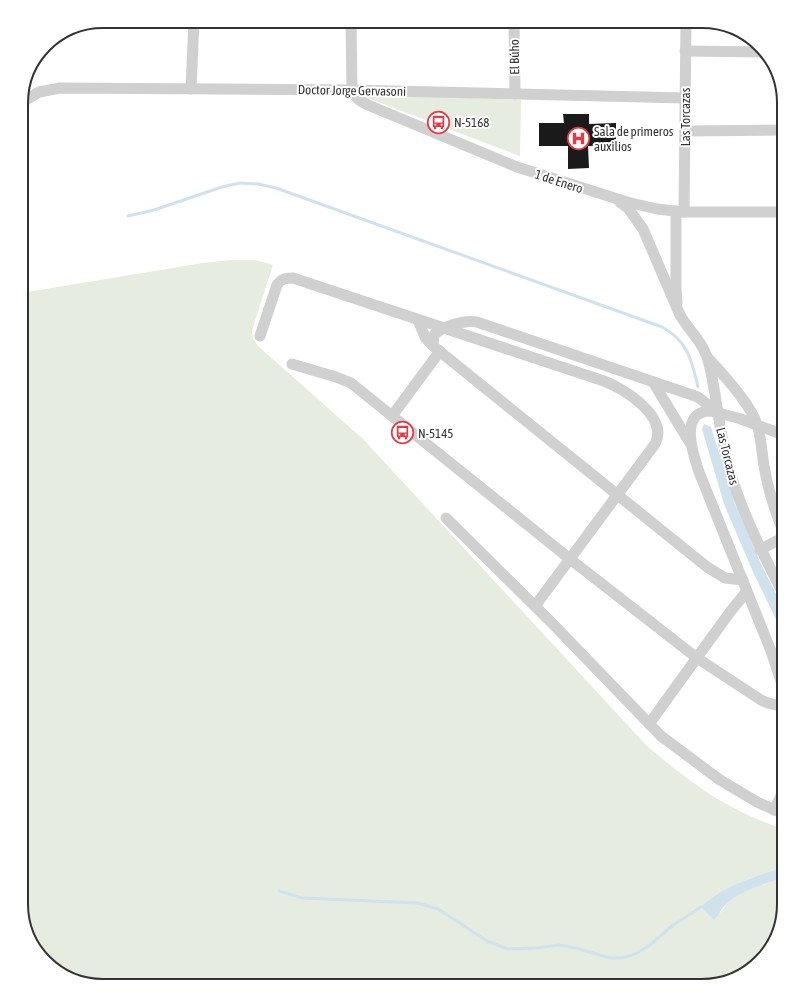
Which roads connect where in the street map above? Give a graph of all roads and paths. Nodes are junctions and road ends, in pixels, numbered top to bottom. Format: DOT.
graph roads {
  1 [pos="194,28"];
  2 [pos="351,28"];
  3 [pos="514,28"];
  4 [pos="686,28"];
  5 [pos="685,51"];
  6 [pos="756,52"];
  7 [pos="191,89"];
  8 [pos="352,90"];
  9 [pos="515,94"];
  10 [pos="28,98"];
  11 [pos="685,98"];
  12 [pos="777,130"];
  13 [pos="685,131"];
  14 [pos="616,199"];
  15 [pos="680,212"];
  16 [pos="777,212"];
  17 [pos="680,315"];
  18 [pos="418,320"];
  19 [pos="443,328"];
  20 [pos="260,336"];
  21 [pos="436,348"];
  22 [pos="707,357"];
  23 [pos="292,364"];
  24 [pos="653,382"];
  25 [pos="718,413"];
  26 [pos="392,416"];
  27 [pos="757,425"];
  28 [pos="777,432"];
  29 [pos="692,446"];
  30 [pos="618,495"];
  31 [pos="777,516"];
  32 [pos="446,518"];
  33 [pos="777,541"];
  34 [pos="760,550"];
  35 [pos="570,559"];
  36 [pos="743,580"];
  37 [pos="777,582"];
  38 [pos="747,591"];
  39 [pos="535,606"];
  40 [pos="697,658"];
  41 [pos="777,669"];
  42 [pos="777,706"];
  43 [pos="649,724"];
  44 [pos="777,811"];
  1 -- 7 [label="street"];
  2 -- 8 [label="street"];
  3 -- 9 [label="street, El Búho"];
  4 -- 5 [label="street, Las Torcazas"];
  5 -- 6 [label="street"];
  5 -- 11 [label="street, Las Torcazas"];
  7 -- 8 [label="street, Doctor Jorge Gervasoni"];
  7 -- 10 [label="street, Doctor Jorge Gervasoni"];
  8 -- 9 [label="street, Doctor Jorge Gervasoni"];
  8 -- 14 [label="street, 1 de Enero"];
  9 -- 11 [label="street, Doctor Jorge Gervasoni"];
  11 -- 13 [label="street, Las Torcazas"];
  12 -- 13 [label="street"];
  13 -- 15 [label="street, Las Torcazas"];
  14 -- 15 [label="street, 1 de Enero"];
  14 -- 17 [label="street, Las Torcazas"];
  15 -- 16 [label="street, 1 de Enero"];
  15 -- 17 [label="street, Las Torcazas"];
  17 -- 22 [label="street, Las Torcazas"];
  18 -- 19 [label="street"];
  18 -- 20 [label="street"];
  18 -- 21 [label="street"];
  19 -- 21 [label="street"];
  19 -- 24 [label="street"];
  19 -- 30 [label="street"];
  21 -- 26 [label="street"];
  21 -- 30 [label="street"];
  22 -- 25 [label="street, Las Torcazas"];
  22 -- 27 [label="street"];
  23 -- 26 [label="street"];
  24 -- 25 [label="street"];
  24 -- 29 [label="street"];
  25 -- 27 [label="street"];
  25 -- 29 [label="street"];
  25 -- 34 [label="street, Las Torcazas"];
  26 -- 35 [label="street"];
  27 -- 28 [label="street"];
  27 -- 31 [label="street"];
  29 -- 36 [label="street"];
  30 -- 35 [label="street"];
  30 -- 36 [label="street"];
  32 -- 39 [label="street"];
  33 -- 34 [label="street"];
  34 -- 37 [label="street, Las Torcazas"];
  35 -- 39 [label="street"];
  35 -- 40 [label="street"];
  36 -- 38 [label="street"];
  38 -- 40 [label="street"];
  38 -- 41 [label="street"];
  39 -- 43 [label="street"];
  40 -- 42 [label="street"];
  40 -- 43 [label="street"];
  43 -- 44 [label="street"];
}
